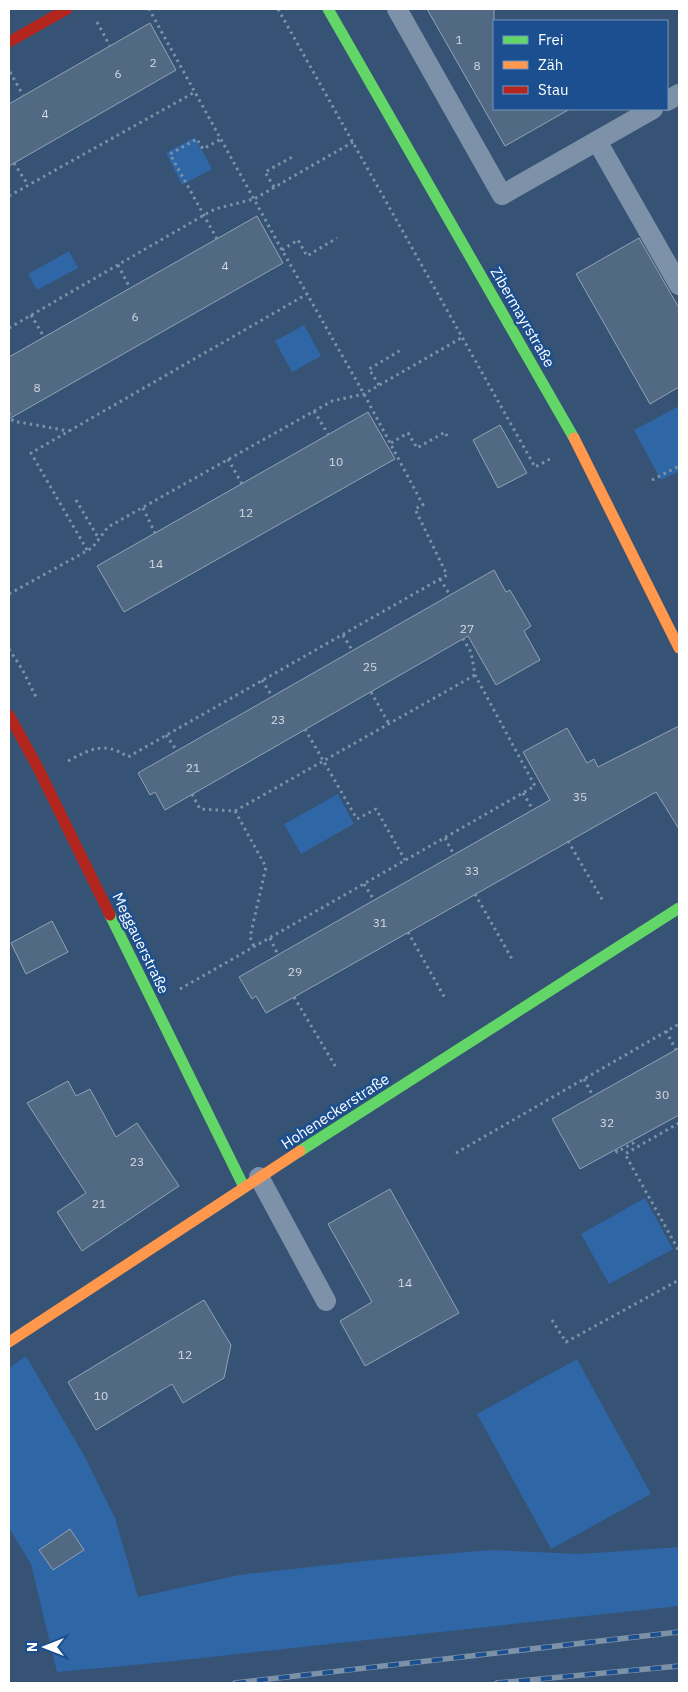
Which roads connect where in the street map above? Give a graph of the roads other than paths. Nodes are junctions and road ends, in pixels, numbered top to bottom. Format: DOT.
graph roads {
  1 [pos="67,9"];
  2 [pos="328,9"];
  3 [pos="397,9"];
  4 [pos="9,42"];
  5 [pos="679,94"];
  6 [pos="668,100"];
  7 [pos="651,110"];
  8 [pos="597,141"];
  9 [pos="679,286"];
  10 [pos="679,648"];
  11 [pos="9,714"];
  12 [pos="679,908"];
  13 [pos="252,1182"];
  14 [pos="326,1301"];
  15 [pos="9,1342"];
  1 -- 4 [label="street"];
  2 -- 10 [label="street, Zibermayrstraße"];
  3 -- 8 [label="lane"];
  5 -- 6 [label="lane"];
  7 -- 8 [label="lane"];
  8 -- 9 [label="lane"];
  11 -- 13 [label="street, Meggauerstraße"];
  12 -- 13 [label="street, Hoheneckerstraße"];
  13 -- 14 [label="lane"];
  13 -- 15 [label="street, Hoheneckerstraße"];
}
